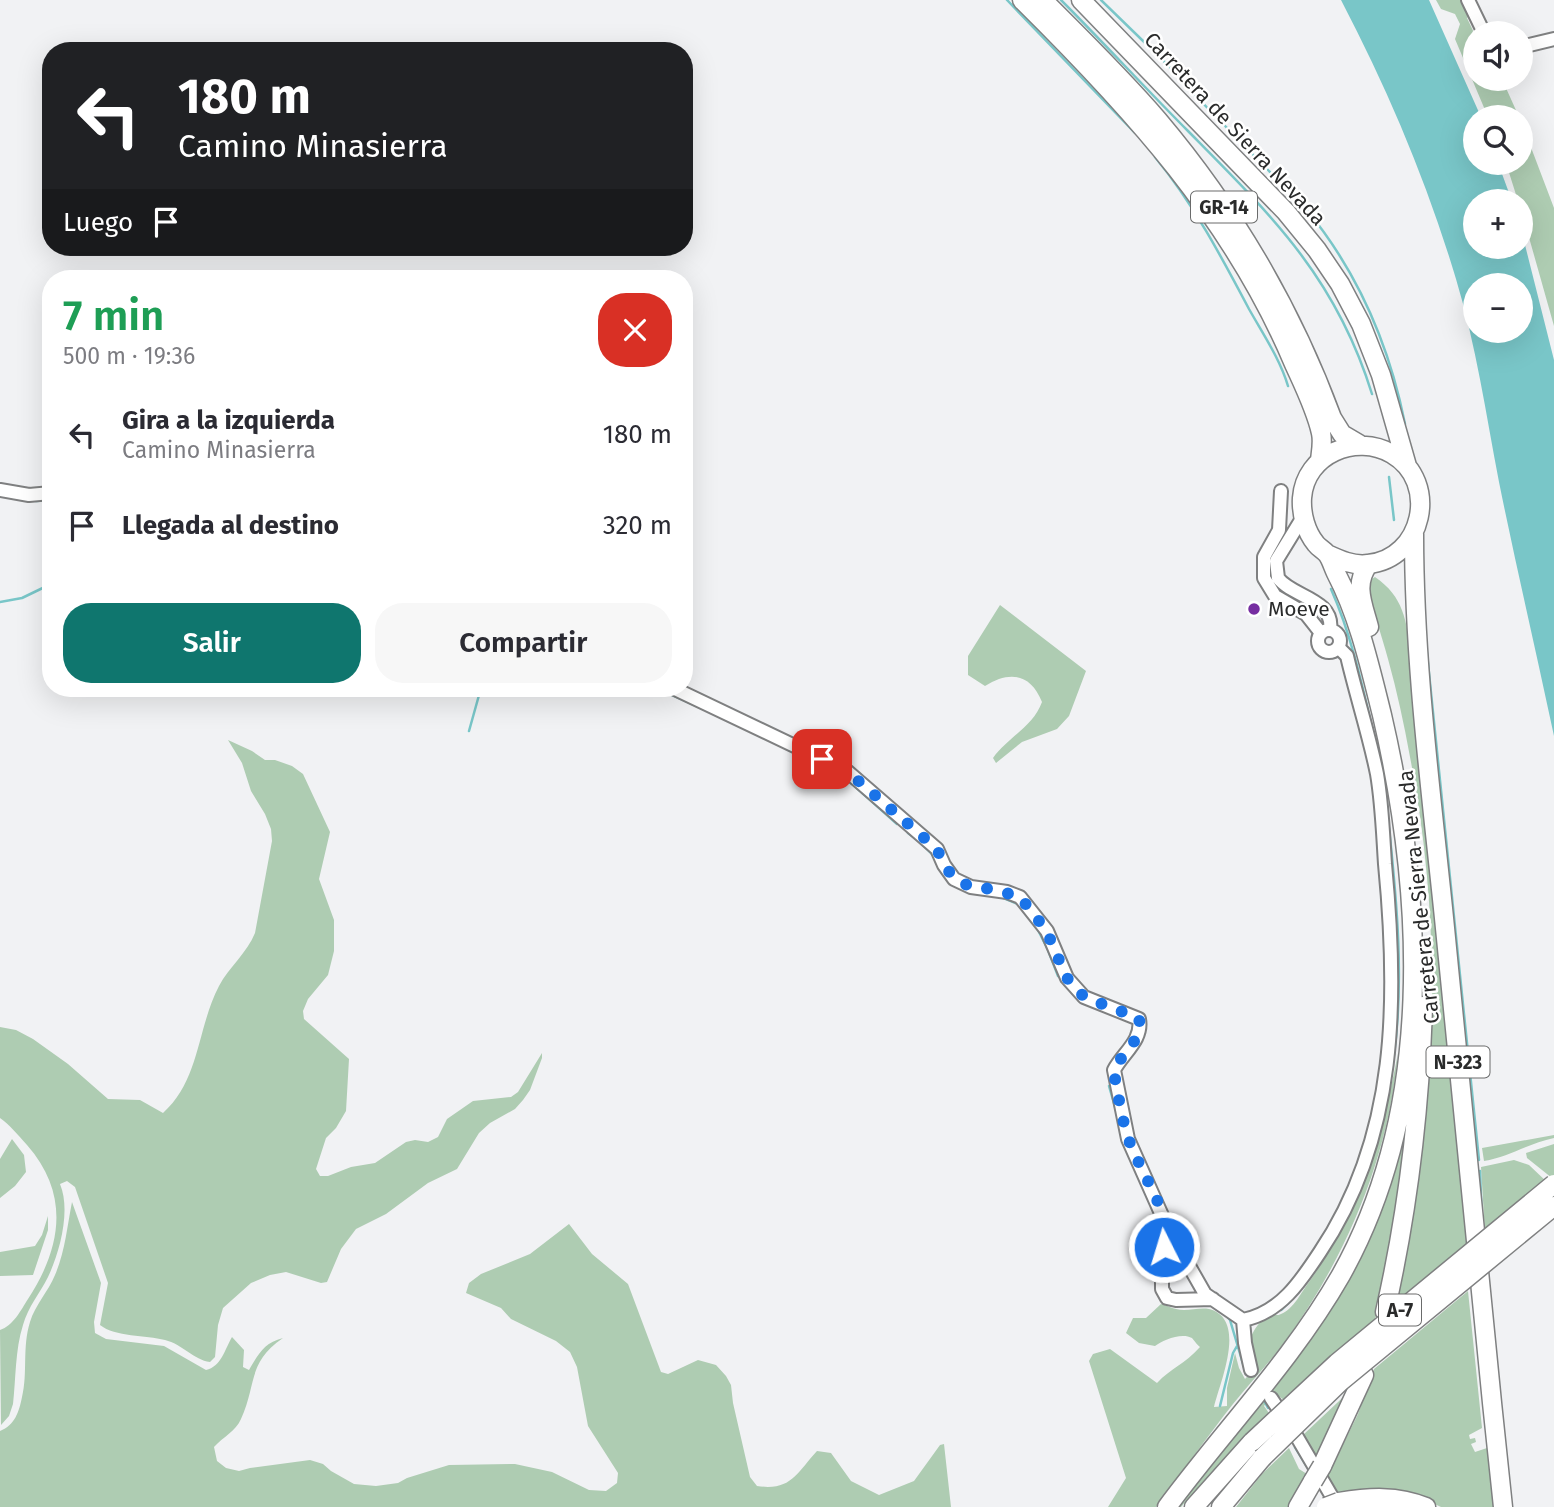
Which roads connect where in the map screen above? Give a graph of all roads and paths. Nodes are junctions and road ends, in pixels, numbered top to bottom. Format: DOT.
graph roads {
  1 [pos="1022,0"];
  2 [pos="1043,0"];
  3 [pos="1081,0"];
  4 [pos="1468,0"];
  5 [pos="1478,21"];
  6 [pos="1554,39"];
  7 [pos="1533,44"];
  8 [pos="1391,414"];
  9 [pos="1367,446"];
  10 [pos="1320,460"];
  11 [pos="1407,466"];
  12 [pos="0,490"];
  13 [pos="1281,491"];
  14 [pos="42,494"];
  15 [pos="1303,517"];
  16 [pos="1414,534"];
  17 [pos="1322,549"];
  18 [pos="1281,554"];
  19 [pos="1378,562"];
  20 [pos="1416,616"];
  21 [pos="1326,631"];
  22 [pos="1338,647"];
  23 [pos="692,697"];
  24 [pos="1554,1184"];
  25 [pos="1554,1206"];
  26 [pos="1168,1228"];
  27 [pos="1213,1299"];
  28 [pos="1385,1312"];
  29 [pos="1243,1320"];
  30 [pos="1251,1370"];
  31 [pos="1364,1376"];
  32 [pos="1271,1398"];
  33 [pos="1332,1506"];
  34 [pos="1167,1507"];
  35 [pos="1194,1507"];
  36 [pos="1221,1507"];
  37 [pos="1298,1507"];
  38 [pos="1426,1507"];
  39 [pos="1503,1507"];
  1 -- 10 [label="highway, GR-14"];
  2 -- 9 [label="highway, GR-14"];
  3 -- 8 [label="highway, Carretera de Sierra Nevada"];
  4 -- 5 [label="street"];
  6 -- 7 [label="street"];
  8 -- 9 [label="highway"];
  8 -- 11 [label="highway, Carretera de Sierra Nevada"];
  9 -- 10 [label="highway"];
  9 -- 11 [label="highway"];
  10 -- 15 [label="highway"];
  11 -- 16 [label="highway"];
  12 -- 14 [label="street"];
  13 -- 21 [label="street"];
  15 -- 17 [label="highway"];
  15 -- 18 [label="street"];
  16 -- 19 [label="highway"];
  16 -- 20 [label="highway, Carretera de Sierra Nevada / N-323"];
  17 -- 18 [label="street"];
  17 -- 19 [label="highway"];
  17 -- 34 [label="highway"];
  18 -- 21 [label="street"];
  19 -- 20 [label="highway, Carretera de Sierra Nevada / N-323"];
  19 -- 28 [label="highway"];
  20 -- 39 [label="highway, Carretera de Sierra Nevada / N-323"];
  21 -- 22 [label="street"];
  21 -- 22 [label="street"];
  22 -- 29 [label="street"];
  23 -- 26 [label="street"];
  24 -- 35 [label="highway, A-7, bridge"];
  25 -- 36 [label="highway, A-7, bridge"];
  26 -- 27 [label="street"];
  26 -- 27 [label="street"];
  27 -- 29 [label="street"];
  29 -- 30 [label="street"];
  31 -- 37 [label="highway"];
  32 -- 33 [label="street"];
  33 -- 38 [label="highway"];
}
